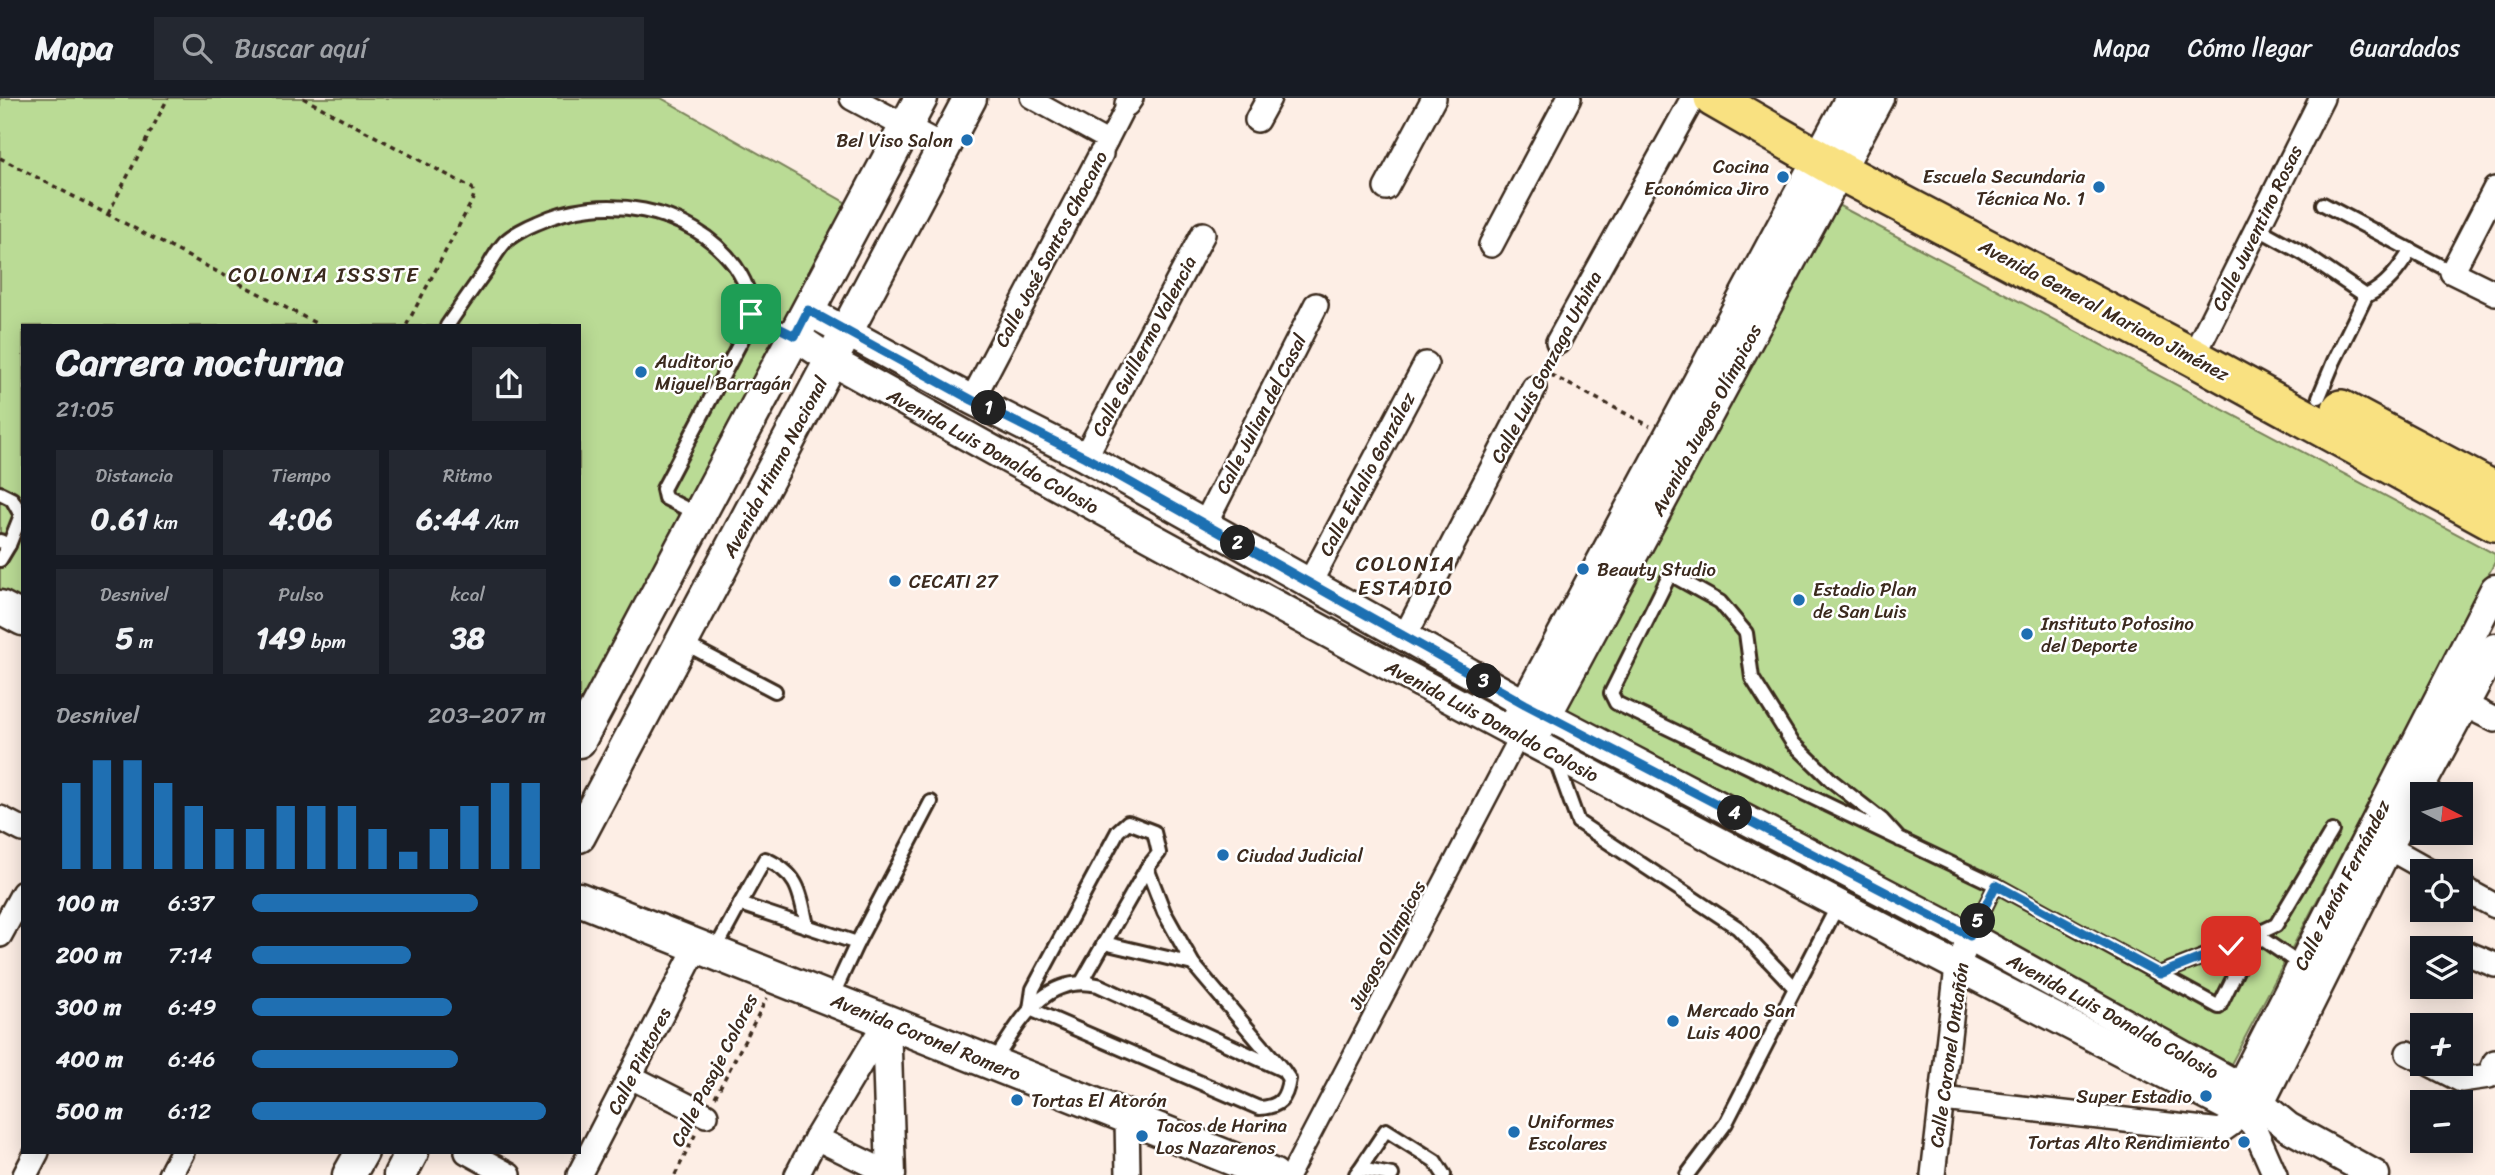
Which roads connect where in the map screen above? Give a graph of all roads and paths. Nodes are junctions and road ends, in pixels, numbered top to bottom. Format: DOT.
graph roads {
  1 [pos="168,98"];
  2 [pos="303,98"];
  3 [pos="852,98"];
  4 [pos="921,98"];
  5 [pos="970,98"];
  6 [pos="1030,98"];
  7 [pos="1269,98"];
  8 [pos="1434,98"];
  9 [pos="1569,98"];
  10 [pos="1693,98"];
  11 [pos="1713,98"];
  12 [pos="1756,98"];
  13 [pos="1850,98"];
  14 [pos="1880,98"];
  15 [pos="2322,98"];
  16 [pos="1129,101"];
  17 [pos="1257,120"];
  18 [pos="905,127"];
  19 [pos="944,147"];
  20 [pos="1105,147"];
  21 [pos="1835,153"];
  22 [pos="0,158"];
  23 [pos="1386,188"];
  24 [pos="2495,189"];
  25 [pos="2323,204"];
  26 [pos="108,214"];
  27 [pos="2257,228"];
  28 [pos="1203,234"];
  29 [pos="1491,245"];
  30 [pos="2411,250"];
  31 [pos="2452,272"];
  32 [pos="2495,293"];
  33 [pos="2366,296"];
  34 [pos="1316,305"];
  35 [pos="751,314"];
  36 [pos="801,323"];
  37 [pos="317,324"];
  38 [pos="407,324"];
  39 [pos="448,324"];
  40 [pos="846,333"];
  41 [pos="1558,342"];
  42 [pos="2198,346"];
  43 [pos="832,361"];
  44 [pos="1426,364"];
  45 [pos="1538,379"];
  46 [pos="2319,397"];
  47 [pos="972,400"];
  48 [pos="1669,435"];
  49 [pos="1085,457"];
  50 [pos="2495,491"];
  51 [pos="1147,492"];
  52 [pos="0,493"];
  53 [pos="699,516"];
  54 [pos="2495,522"];
  55 [pos="1205,524"];
  56 [pos="1130,527"];
  57 [pos="4,543"];
  58 [pos="0,560"];
  59 [pos="1309,584"];
  60 [pos="2495,589"];
  61 [pos="0,607"];
  62 [pos="21,619"];
  63 [pos="640,626"];
  64 [pos="1404,638"];
  65 [pos="682,642"];
  66 [pos="2495,648"];
  67 [pos="775,691"];
  68 [pos="2453,699"];
  69 [pos="1536,710"];
  70 [pos="2495,720"];
  71 [pos="581,737"];
  72 [pos="1529,740"];
  73 [pos="931,802"];
  74 [pos="0,818"];
  75 [pos="21,829"];
  76 [pos="2332,831"];
  77 [pos="581,832"];
  78 [pos="1771,832"];
  79 [pos="1900,840"];
  80 [pos="2378,842"];
  81 [pos="2410,860"];
  82 [pos="1756,861"];
  83 [pos="1147,868"];
  84 [pos="1996,885"];
  85 [pos="2473,894"];
  86 [pos="21,897"];
  87 [pos="581,900"];
  88 [pos="740,904"];
  89 [pos="1838,905"];
  90 [pos="2495,906"];
  91 [pos="807,926"];
  92 [pos="2255,934"];
  93 [pos="0,935"];
  94 [pos="1970,936"];
  95 [pos="858,943"];
  96 [pos="1104,943"];
  97 [pos="706,949"];
  98 [pos="2473,955"];
  99 [pos="2494,961"];
  100 [pos="1193,964"];
  101 [pos="1957,967"];
  102 [pos="2311,972"];
  103 [pos="2160,974"];
  104 [pos="777,978"];
  105 [pos="1082,982"];
  106 [pos="1794,988"];
  107 [pos="831,999"];
  108 [pos="1030,1009"];
  109 [pos="886,1021"];
  110 [pos="2495,1062"];
  111 [pos="993,1063"];
  112 [pos="1283,1070"];
  113 [pos="2453,1076"];
  114 [pos="631,1077"];
  115 [pos="1942,1098"];
  116 [pos="2245,1100"];
  117 [pos="706,1115"];
  118 [pos="1127,1117"];
  119 [pos="816,1138"];
  120 [pos="36,1154"];
  121 [pos="182,1154"];
  122 [pos="361,1154"];
  123 [pos="411,1154"];
  124 [pos="471,1154"];
  125 [pos="1358,1172"];
  126 [pos="24,1175"];
  127 [pos="170,1175"];
  128 [pos="349,1175"];
  129 [pos="400,1175"];
  130 [pos="509,1175"];
  131 [pos="579,1175"];
  132 [pos="675,1175"];
  133 [pos="797,1175"];
  134 [pos="891,1175"];
  135 [pos="1128,1175"];
  136 [pos="1273,1175"];
  137 [pos="1290,1175"];
  138 [pos="1392,1175"];
  139 [pos="1444,1175"];
  140 [pos="1687,1175"];
  141 [pos="1933,1175"];
  142 [pos="2275,1175"];
  143 [pos="2375,1175"];
  1 -- 26 [label="path"];
  2 -- 38 [label="path"];
  3 -- 18 [label="street"];
  4 -- 18 [label="main road"];
  5 -- 19 [label="main road, Avenida Himno Nacional"];
  6 -- 20 [label="street"];
  7 -- 17 [label="street"];
  8 -- 23 [label="street"];
  9 -- 29 [label="street"];
  10 -- 41 [label="street, Calle Luis Gonzaga Urbina"];
  11 -- 21 [label="main road, Avenida General Mariano Jiménez"];
  12 -- 21 [label="main road, Avenida General Mariano Jiménez"];
  13 -- 21 [label="street, Avenida Juegos Olímpicos"];
  14 -- 21 [label="street, Avenida Juegos Olímpicos"];
  15 -- 27 [label="street, Calle Juventino Rosas"];
  16 -- 20 [label="street, Calle José Santos Chocano"];
  18 -- 19 [label="street"];
  18 -- 36 [label="main road"];
  19 -- 40 [label="main road, Avenida Himno Nacional"];
  20 -- 47 [label="street, Calle José Santos Chocano"];
  21 -- 42 [label="main road, Avenida General Mariano Jiménez"];
  21 -- 48 [label="street, Avenida Juegos Olímpicos"];
  21 -- 69 [label="street, Avenida Juegos Olímpicos"];
  22 -- 26 [label="path"];
  24 -- 31 [label="street"];
  25 -- 30 [label="lane"];
  26 -- 37 [label="path"];
  27 -- 33 [label="lane"];
  27 -- 42 [label="street, Calle Juventino Rosas"];
  28 -- 49 [label="street, Calle Guillermo Valencia"];
  30 -- 31 [label="lane"];
  30 -- 33 [label="lane"];
  31 -- 32 [label="street"];
  33 -- 46 [label="lane"];
  34 -- 55 [label="street, Calle Julian del Casal"];
  35 -- 36 [label="lane"];
  35 -- 39 [label="lane"];
  35 -- 53 [label="lane"];
  36 -- 40 [label="street, Avenida Luis Donaldo Colosio"];
  36 -- 43 [label="street, Avenida Luis Donaldo Colosio"];
  36 -- 53 [label="main road"];
  40 -- 43 [label="main road, Avenida Himno Nacional"];
  40 -- 47 [label="street, Avenida Luis Donaldo Colosio"];
  42 -- 46 [label="main road, Avenida General Mariano Jiménez"];
  42 -- 54 [label="main road, Avenida General Mariano Jiménez"];
  43 -- 56 [label="street, Avenida Luis Donaldo Colosio"];
  43 -- 65 [label="main road, Avenida Himno Nacional"];
  44 -- 59 [label="street, Calle Eulalio González"];
  45 -- 48 [label="path"];
  45 -- 64 [label="street, Calle Luis Gonzaga Urbina"];
  46 -- 50 [label="main road, Avenida General Mariano Jiménez"];
  47 -- 49 [label="street, Avenida Luis Donaldo Colosio"];
  48 -- 69 [label="street, Avenida Juegos Olímpicos"];
  49 -- 51 [label="street, Avenida Luis Donaldo Colosio"];
  51 -- 55 [label="street, Avenida Luis Donaldo Colosio"];
  51 -- 56 [label="street"];
  52 -- 57 [label="lane"];
  53 -- 63 [label="main road"];
  55 -- 59 [label="street, Avenida Luis Donaldo Colosio"];
  56 -- 72 [label="street, Avenida Luis Donaldo Colosio"];
  57 -- 58 [label="lane"];
  59 -- 64 [label="street, Avenida Luis Donaldo Colosio"];
  60 -- 68 [label="street, Calle Zenón Fernández"];
  61 -- 62 [label="main road"];
  63 -- 65 [label="main road"];
  63 -- 71 [label="main road"];
  64 -- 69 [label="street, Avenida Luis Donaldo Colosio"];
  65 -- 67 [label="lane"];
  65 -- 77 [label="main road, Avenida Himno Nacional"];
  66 -- 68 [label="street, Calle Zenón Fernández"];
  68 -- 70 [label="street"];
  68 -- 80 [label="street, Calle Zenón Fernández"];
  69 -- 72 [label="street, Avenida Juegos Olímpicos"];
  69 -- 78 [label="street, Avenida Luis Donaldo Colosio"];
  72 -- 82 [label="street, Avenida Luis Donaldo Colosio"];
  72 -- 106 [label="lane"];
  72 -- 137 [label="street, Juegos Olimpicos"];
  73 -- 95 [label="lane"];
  74 -- 75 [label="street"];
  76 -- 92 [label="lane"];
  78 -- 82 [label="street"];
  78 -- 94 [label="street, Avenida Luis Donaldo Colosio"];
  79 -- 79 [label="lane"];
  79 -- 84 [label="lane"];
  80 -- 81 [label="street"];
  80 -- 102 [label="street, Calle Zenón Fernández"];
  82 -- 89 [label="street, Avenida Luis Donaldo Colosio"];
  83 -- 96 [label="lane"];
  83 -- 100 [label="lane"];
  83 -- 108 [label="lane"];
  84 -- 94 [label="lane"];
  84 -- 103 [label="lane"];
  85 -- 90 [label="street"];
  86 -- 93 [label="street"];
  87 -- 97 [label="main road, Avenida Coronel Romero"];
  88 -- 91 [label="lane"];
  88 -- 91 [label="lane"];
  88 -- 97 [label="lane"];
  89 -- 101 [label="street, Avenida Luis Donaldo Colosio"];
  89 -- 106 [label="lane"];
  91 -- 95 [label="lane"];
  92 -- 102 [label="lane"];
  92 -- 103 [label="lane"];
  92 -- 103 [label="lane"];
  94 -- 101 [label="street, Calle Coronel Ontañón"];
  94 -- 116 [label="street, Avenida Luis Donaldo Colosio"];
  95 -- 107 [label="lane"];
  96 -- 100 [label="lane"];
  96 -- 105 [label="lane"];
  97 -- 104 [label="main road, Avenida Coronel Romero"];
  97 -- 114 [label="street, Calle Pintores"];
  98 -- 99 [label="street"];
  100 -- 112 [label="lane"];
  101 -- 115 [label="street, Calle Coronel Ontañón"];
  101 -- 116 [label="street, Avenida Luis Donaldo Colosio"];
  102 -- 116 [label="street, Calle Zenón Fernández"];
  104 -- 107 [label="main road, Avenida Coronel Romero"];
  104 -- 117 [label="path, Calle Pasaje Colores"];
  105 -- 108 [label="lane"];
  105 -- 112 [label="lane"];
  106 -- 140 [label="lane"];
  107 -- 109 [label="main road, Avenida Coronel Romero"];
  108 -- 111 [label="lane"];
  108 -- 112 [label="lane"];
  109 -- 111 [label="main road, Avenida Coronel Romero"];
  109 -- 119 [label="street"];
  109 -- 134 [label="street"];
  110 -- 113 [label="street"];
  111 -- 118 [label="main road, Avenida Coronel Romero"];
  114 -- 117 [label="street"];
  114 -- 131 [label="street, Calle Pintores"];
  115 -- 116 [label="street"];
  115 -- 141 [label="street, Calle Coronel Ontañón"];
  116 -- 142 [label="street"];
  116 -- 143 [label="street, Avenida Luis Donaldo Colosio"];
  117 -- 132 [label="path, Calle Pasaje Colores"];
  118 -- 135 [label="street"];
  118 -- 136 [label="main road, Avenida Coronel Romero"];
  119 -- 133 [label="street"];
  119 -- 134 [label="street"];
  120 -- 126 [label="street"];
  121 -- 127 [label="street"];
  122 -- 128 [label="main road"];
  123 -- 129 [label="main road"];
  124 -- 130 [label="street"];
  125 -- 138 [label="lane"];
  125 -- 139 [label="lane"];
}
